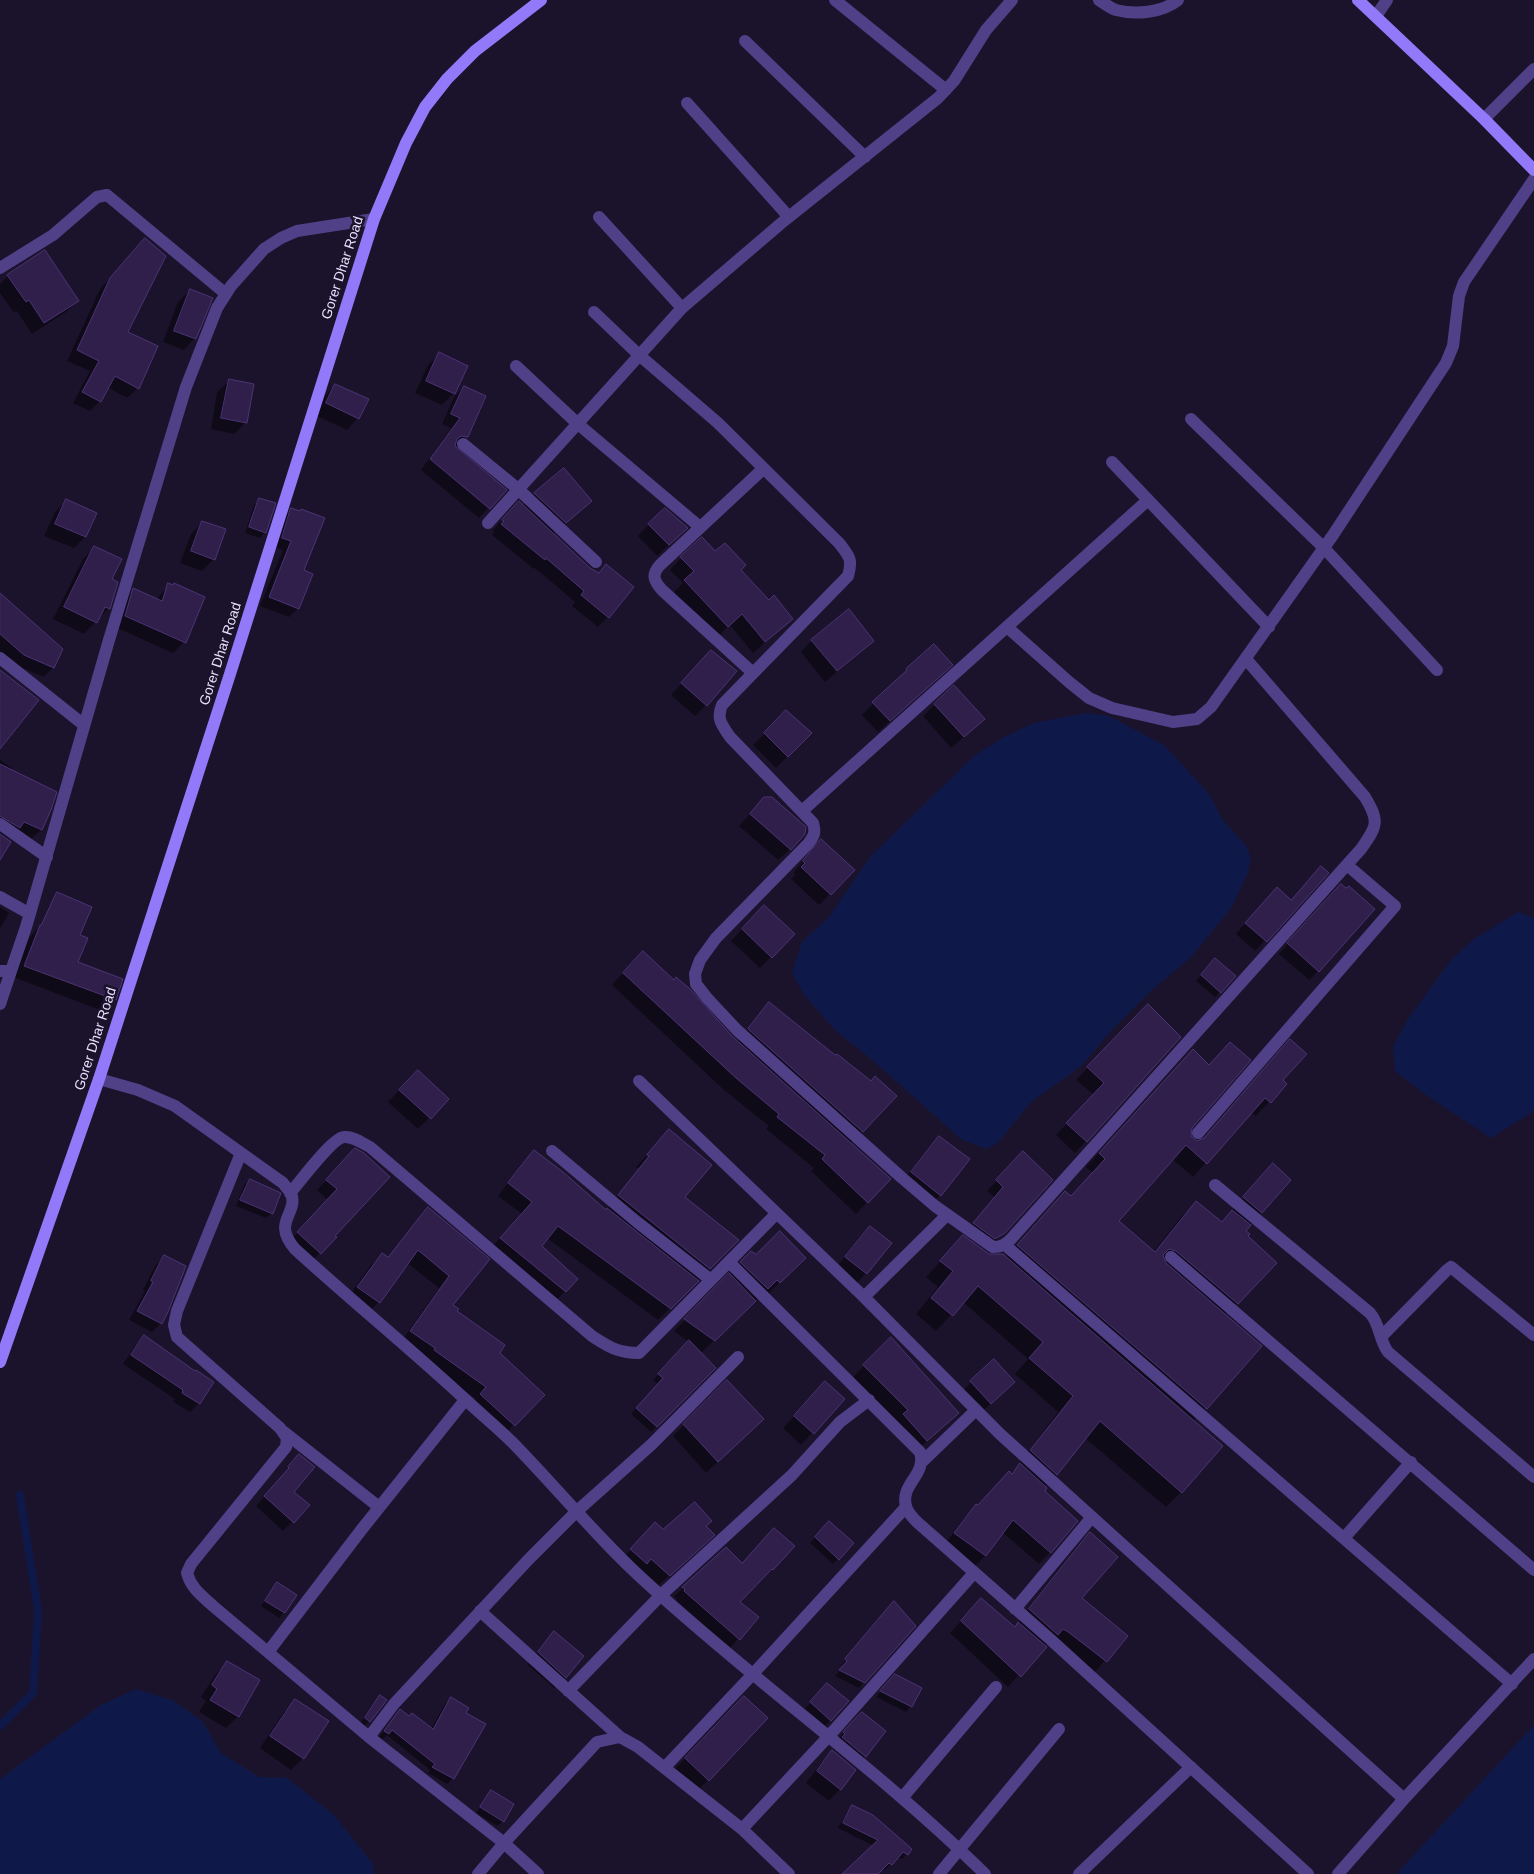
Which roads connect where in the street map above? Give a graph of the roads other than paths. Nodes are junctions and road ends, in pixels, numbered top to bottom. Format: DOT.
graph roads {
  1 [pos="541,0"];
  2 [pos="835,0"];
  3 [pos="1012,0"];
  4 [pos="1099,0"];
  5 [pos="1178,0"];
  6 [pos="1358,0"];
  7 [pos="1387,0"];
  8 [pos="1376,16"];
  9 [pos="745,41"];
  10 [pos="1534,69"];
  11 [pos="946,90"];
  12 [pos="687,103"];
  13 [pos="1484,119"];
  14 [pos="865,157"];
  15 [pos="1534,170"];
  16 [pos="1534,179"];
  17 [pos="599,217"];
  18 [pos="789,217"];
  19 [pos="374,219"];
  20 [pos="0,268"];
  21 [pos="226,294"];
  22 [pos="682,308"];
  23 [pos="594,312"];
  24 [pos="639,355"];
  25 [pos="516,366"];
  26 [pos="1191,419"];
  27 [pos="578,424"];
  28 [pos="463,444"];
  29 [pos="1112,462"];
  30 [pos="763,469"];
  31 [pos="518,490"];
  32 [pos="1148,500"];
  33 [pos="488,523"];
  34 [pos="700,527"];
  35 [pos="1324,548"];
  36 [pos="596,562"];
  37 [pos="1007,627"];
  38 [pos="1269,627"];
  39 [pos="0,658"];
  40 [pos="1246,659"];
  41 [pos="1438,670"];
  42 [pos="753,673"];
  43 [pos="84,725"];
  44 [pos="802,812"];
  45 [pos="0,824"];
  46 [pos="47,857"];
  47 [pos="1347,865"];
  48 [pos="0,897"];
  49 [pos="30,914"];
  50 [pos="6,971"];
  51 [pos="0,1004"];
  52 [pos="99,1079"];
  53 [pos="638,1081"];
  54 [pos="1198,1133"];
  55 [pos="552,1150"];
  56 [pos="241,1153"];
  57 [pos="1215,1185"];
  58 [pos="290,1193"];
  59 [pos="776,1214"];
  60 [pos="947,1215"];
  61 [pos="1005,1245"];
  62 [pos="1171,1257"];
  63 [pos="730,1262"];
  64 [pos="711,1280"];
  65 [pos="864,1297"];
  66 [pos="1534,1335"];
  67 [pos="1381,1336"];
  68 [pos="738,1357"];
  69 [pos="0,1362"];
  70 [pos="466,1400"];
  71 [pos="870,1400"];
  72 [pos="976,1410"];
  73 [pos="284,1432"];
  74 [pos="923,1461"];
  75 [pos="1411,1462"];
  76 [pos="1534,1478"];
  77 [pos="379,1507"];
  78 [pos="906,1507"];
  79 [pos="576,1512"];
  80 [pos="1092,1517"];
  81 [pos="1344,1538"];
  82 [pos="1534,1570"];
  83 [pos="974,1573"];
  84 [pos="661,1596"];
  85 [pos="1015,1609"];
  86 [pos="480,1611"];
  87 [pos="268,1652"];
  88 [pos="1534,1659"];
  89 [pos="752,1675"];
  90 [pos="1512,1684"];
  91 [pos="996,1687"];
  92 [pos="568,1691"];
  93 [pos="1059,1729"];
  94 [pos="369,1737"];
  95 [pos="620,1737"];
  96 [pos="828,1737"];
  97 [pos="665,1767"];
  98 [pos="1191,1767"];
  99 [pos="902,1798"];
  100 [pos="1404,1799"];
  101 [pos="742,1829"];
  102 [pos="504,1843"];
  103 [pos="959,1849"];
  104 [pos="478,1874"];
  105 [pos="538,1874"];
  106 [pos="789,1874"];
  107 [pos="939,1874"];
  108 [pos="985,1874"];
  109 [pos="1079,1874"];
  110 [pos="1308,1874"];
  111 [pos="1338,1874"];
  1 -- 19 [label="street, Gorer Dhar Road"];
  2 -- 11 [label="street"];
  3 -- 11 [label="street"];
  4 -- 5 [label="street"];
  6 -- 8 [label="street"];
  7 -- 8 [label="street"];
  8 -- 13 [label="street"];
  9 -- 14 [label="street"];
  10 -- 13 [label="street"];
  11 -- 14 [label="street"];
  12 -- 18 [label="street"];
  13 -- 15 [label="street"];
  14 -- 18 [label="street"];
  16 -- 35 [label="street"];
  17 -- 22 [label="street"];
  18 -- 22 [label="street"];
  19 -- 21 [label="street"];
  19 -- 52 [label="street, Gorer Dhar Road"];
  20 -- 21 [label="street"];
  21 -- 43 [label="street"];
  22 -- 24 [label="street"];
  23 -- 24 [label="street"];
  24 -- 27 [label="street"];
  24 -- 30 [label="street"];
  25 -- 27 [label="street"];
  26 -- 35 [label="street"];
  27 -- 31 [label="street"];
  27 -- 34 [label="street"];
  28 -- 31 [label="street"];
  29 -- 32 [label="street"];
  30 -- 34 [label="street"];
  30 -- 42 [label="street"];
  31 -- 33 [label="street"];
  31 -- 36 [label="street"];
  32 -- 37 [label="street"];
  32 -- 38 [label="street"];
  34 -- 42 [label="street"];
  35 -- 38 [label="street"];
  35 -- 41 [label="street"];
  37 -- 40 [label="street"];
  37 -- 44 [label="street"];
  38 -- 40 [label="street"];
  39 -- 43 [label="street"];
  40 -- 47 [label="street"];
  42 -- 44 [label="street"];
  43 -- 46 [label="street"];
  44 -- 60 [label="street"];
  45 -- 46 [label="street"];
  46 -- 49 [label="street"];
  47 -- 54 [label="street"];
  47 -- 61 [label="street"];
  48 -- 49 [label="street"];
  49 -- 50 [label="street"];
  50 -- 51 [label="street"];
  52 -- 56 [label="street"];
  52 -- 69 [label="street, Gorer Dhar Road"];
  53 -- 59 [label="street"];
  55 -- 64 [label="street"];
  56 -- 58 [label="street"];
  56 -- 73 [label="street"];
  57 -- 67 [label="street"];
  58 -- 64 [label="street"];
  58 -- 70 [label="street"];
  59 -- 63 [label="street"];
  59 -- 65 [label="street"];
  60 -- 61 [label="street"];
  60 -- 65 [label="street"];
  61 -- 81 [label="street"];
  62 -- 75 [label="street"];
  63 -- 64 [label="street"];
  63 -- 71 [label="street"];
  65 -- 72 [label="street"];
  66 -- 67 [label="street"];
  67 -- 76 [label="street"];
  68 -- 79 [label="street"];
  70 -- 77 [label="street"];
  70 -- 79 [label="street"];
  71 -- 74 [label="street"];
  71 -- 84 [label="street"];
  72 -- 74 [label="street"];
  72 -- 80 [label="street"];
  73 -- 77 [label="street"];
  73 -- 87 [label="street"];
  74 -- 78 [label="street"];
  75 -- 81 [label="street"];
  75 -- 82 [label="street"];
  77 -- 87 [label="street"];
  78 -- 83 [label="street"];
  78 -- 89 [label="street"];
  79 -- 84 [label="street"];
  79 -- 86 [label="street"];
  80 -- 85 [label="street"];
  80 -- 100 [label="street"];
  81 -- 90 [label="street"];
  83 -- 85 [label="street"];
  83 -- 96 [label="street"];
  84 -- 89 [label="street"];
  84 -- 92 [label="street"];
  85 -- 98 [label="street"];
  86 -- 92 [label="street"];
  86 -- 94 [label="street"];
  87 -- 94 [label="street"];
  88 -- 90 [label="street"];
  89 -- 96 [label="street"];
  89 -- 97 [label="street"];
  90 -- 100 [label="street"];
  91 -- 99 [label="street"];
  92 -- 95 [label="street"];
  93 -- 103 [label="street"];
  94 -- 102 [label="street"];
  95 -- 97 [label="street"];
  95 -- 102 [label="street"];
  96 -- 99 [label="street"];
  96 -- 101 [label="street"];
  97 -- 101 [label="street"];
  98 -- 109 [label="street"];
  98 -- 110 [label="street"];
  99 -- 103 [label="street"];
  100 -- 111 [label="street"];
  101 -- 106 [label="street"];
  102 -- 104 [label="street"];
  102 -- 105 [label="street"];
  103 -- 107 [label="street"];
  103 -- 108 [label="street"];
}
